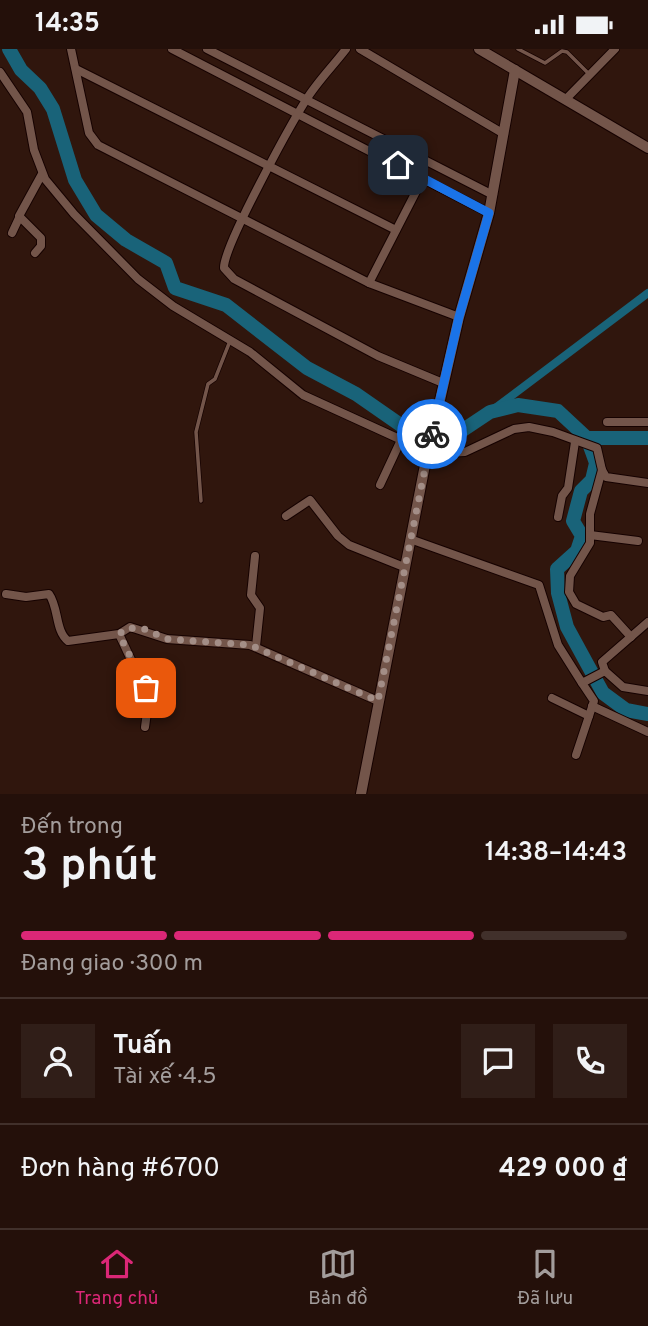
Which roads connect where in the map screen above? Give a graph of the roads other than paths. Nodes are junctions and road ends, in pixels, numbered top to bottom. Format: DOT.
graph roads {
  1 [pos="71,49"];
  2 [pos="172,49"];
  3 [pos="207,49"];
  4 [pos="346,49"];
  5 [pos="360,49"];
  6 [pos="479,49"];
  7 [pos="518,49"];
  8 [pos="615,49"];
  9 [pos="76,69"];
  10 [pos="515,70"];
  11 [pos="0,72"];
  12 [pos="589,74"];
  13 [pos="307,98"];
  14 [pos="566,99"];
  15 [pos="299,114"];
  16 [pos="504,134"];
  17 [pos="648,148"];
  18 [pos="271,166"];
  19 [pos="42,174"];
  20 [pos="423,178"];
  21 [pos="493,195"];
  22 [pos="489,213"];
  23 [pos="19,218"];
  24 [pos="243,218"];
  25 [pos="396,230"];
  26 [pos="12,233"];
  27 [pos="35,253"];
  28 [pos="369,283"];
  29 [pos="459,317"];
  30 [pos="230,339"];
  31 [pos="443,383"];
  32 [pos="607,422"];
  33 [pos="648,422"];
  34 [pos="401,440"];
  35 [pos="579,443"];
  36 [pos="428,452"];
  37 [pos="601,470"];
  38 [pos="648,483"];
  39 [pos="380,485"];
  40 [pos="201,501"];
  41 [pos="286,516"];
  42 [pos="558,517"];
  43 [pos="590,535"];
  44 [pos="410,539"];
  45 [pos="638,541"];
  46 [pos="255,556"];
  47 [pos="404,567"];
  48 [pos="6,594"];
  49 [pos="648,622"];
  50 [pos="119,634"];
  51 [pos="631,637"];
  52 [pos="256,646"];
  53 [pos="602,673"];
  54 [pos="584,683"];
  55 [pos="648,691"];
  56 [pos="552,698"];
  57 [pos="378,701"];
  58 [pos="592,706"];
  59 [pos="589,716"];
  60 [pos="145,727"];
  61 [pos="648,732"];
  62 [pos="576,755"];
  63 [pos="361,794"];
  1 -- 9 [label="street"];
  2 -- 15 [label="street"];
  3 -- 13 [label="street"];
  4 -- 13 [label="street"];
  5 -- 16 [label="street"];
  6 -- 10 [label="street"];
  7 -- 12 [label="lane"];
  8 -- 12 [label="street"];
  9 -- 18 [label="street"];
  9 -- 24 [label="street"];
  10 -- 14 [label="street"];
  10 -- 16 [label="street"];
  11 -- 19 [label="street"];
  12 -- 14 [label="street"];
  13 -- 15 [label="street"];
  13 -- 21 [label="street"];
  14 -- 17 [label="street"];
  15 -- 18 [label="street"];
  15 -- 20 [label="street"];
  16 -- 21 [label="street"];
  18 -- 24 [label="street"];
  18 -- 25 [label="street"];
  19 -- 23 [label="street"];
  19 -- 30 [label="street"];
  20 -- 22 [label="street"];
  20 -- 25 [label="street"];
  21 -- 22 [label="street"];
  22 -- 29 [label="street"];
  23 -- 26 [label="street"];
  23 -- 27 [label="street"];
  24 -- 28 [label="street"];
  24 -- 31 [label="street"];
  25 -- 28 [label="street"];
  28 -- 29 [label="street"];
  29 -- 31 [label="street"];
  30 -- 34 [label="street"];
  30 -- 40 [label="lane"];
  31 -- 36 [label="street"];
  32 -- 33 [label="street"];
  34 -- 36 [label="street"];
  34 -- 39 [label="street"];
  35 -- 36 [label="street"];
  35 -- 37 [label="street"];
  35 -- 42 [label="street"];
  36 -- 44 [label="street"];
  37 -- 38 [label="street"];
  37 -- 43 [label="street"];
  41 -- 47 [label="street"];
  43 -- 45 [label="street"];
  43 -- 51 [label="street"];
  44 -- 47 [label="street"];
  44 -- 54 [label="street"];
  46 -- 52 [label="street"];
  47 -- 57 [label="street"];
  48 -- 50 [label="street"];
  49 -- 51 [label="street"];
  50 -- 52 [label="street"];
  50 -- 60 [label="street"];
  51 -- 53 [label="street"];
  52 -- 57 [label="street"];
  53 -- 54 [label="street"];
  53 -- 55 [label="street"];
  54 -- 58 [label="street"];
  56 -- 59 [label="street"];
  57 -- 63 [label="street"];
  58 -- 59 [label="street"];
  58 -- 61 [label="street"];
  59 -- 62 [label="street"];
}
